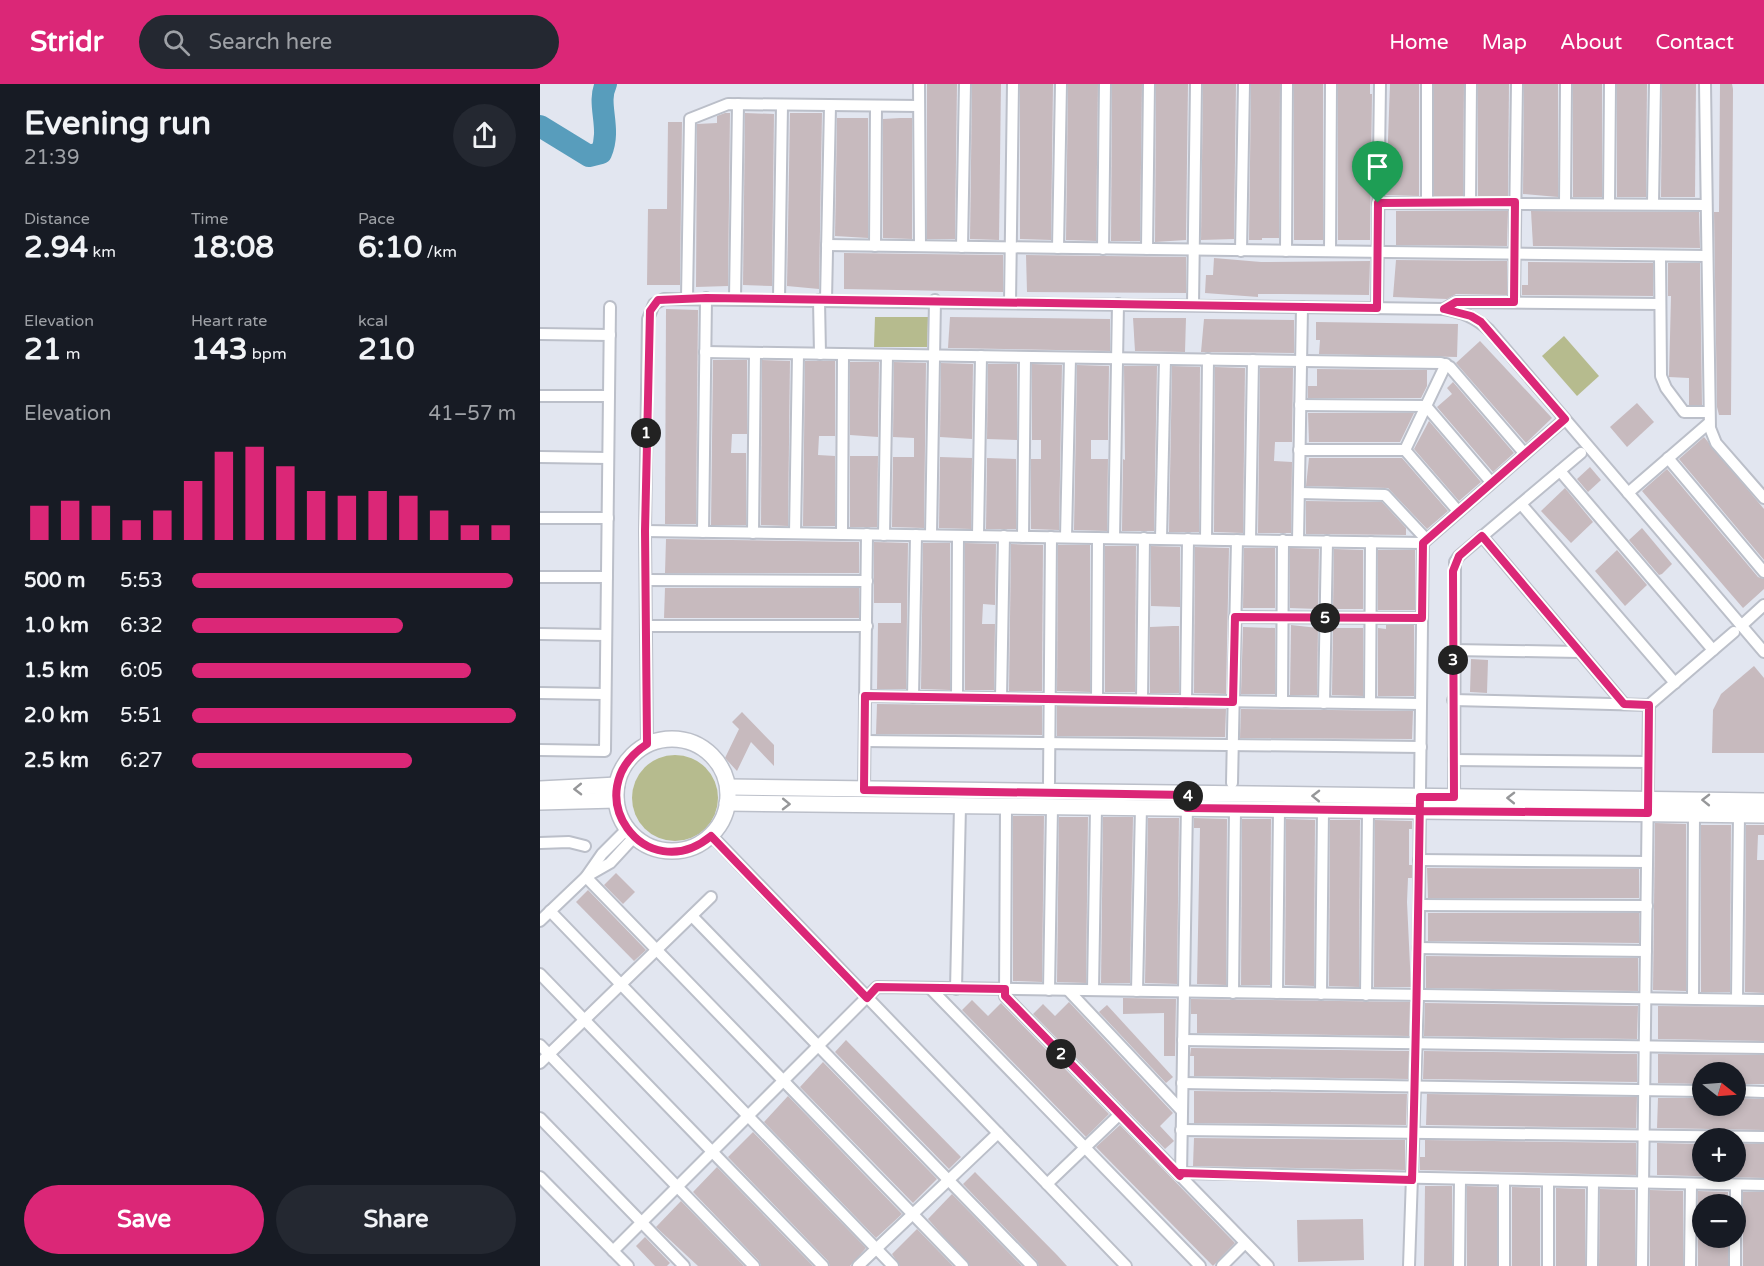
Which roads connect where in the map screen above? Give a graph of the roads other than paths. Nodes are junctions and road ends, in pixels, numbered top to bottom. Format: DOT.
graph roads {
  1 [pos="919,84"];
  2 [pos="965,84"];
  3 [pos="1013,84"];
  4 [pos="1061,84"];
  5 [pos="1105,84"];
  6 [pos="1149,84"];
  7 [pos="1196,84"];
  8 [pos="1244,84"];
  9 [pos="1287,84"];
  10 [pos="1331,84"];
  11 [pos="1380,84"];
  12 [pos="1427,84"];
  13 [pos="1471,84"];
  14 [pos="1517,84"];
  15 [pos="1566,84"];
  16 [pos="1610,84"];
  17 [pos="1655,84"];
  18 [pos="1705,84"];
  19 [pos="738,104"];
  20 [pos="782,105"];
  21 [pos="830,106"];
  22 [pos="876,106"];
  23 [pos="919,106"];
  24 [pos="1427,202"];
  25 [pos="1470,202"];
  26 [pos="1515,202"];
  27 [pos="1378,203"];
  28 [pos="1565,203"];
  29 [pos="1609,204"];
  30 [pos="1653,204"];
  31 [pos="1706,205"];
  32 [pos="827,245"];
  33 [pos="875,246"];
  34 [pos="920,246"];
  35 [pos="962,247"];
  36 [pos="1011,248"];
  37 [pos="1059,248"];
  38 [pos="1103,249"];
  39 [pos="1147,249"];
  40 [pos="1194,250"];
  41 [pos="1241,250"];
  42 [pos="1286,251"];
  43 [pos="1329,251"];
  44 [pos="1378,252"];
  45 [pos="1515,254"];
  46 [pos="1660,256"];
  47 [pos="1707,256"];
  48 [pos="687,298"];
  49 [pos="706,298"];
  50 [pos="735,298"];
  51 [pos="779,299"];
  52 [pos="823,300"];
  53 [pos="934,300"];
  54 [pos="1010,302"];
  55 [pos="1514,302"];
  56 [pos="1118,304"];
  57 [pos="1660,304"];
  58 [pos="1193,305"];
  59 [pos="610,307"];
  60 [pos="1302,307"];
  61 [pos="1377,308"];
  62 [pos="1444,309"];
  63 [pos="540,334"];
  64 [pos="610,335"];
  65 [pos="705,352"];
  66 [pos="755,353"];
  67 [pos="798,354"];
  68 [pos="820,354"];
  69 [pos="843,354"];
  70 [pos="887,355"];
  71 [pos="934,356"];
  72 [pos="981,356"];
  73 [pos="1025,357"];
  74 [pos="1070,358"];
  75 [pos="1117,358"];
  76 [pos="1165,359"];
  77 [pos="1209,359"];
  78 [pos="1253,360"];
  79 [pos="1300,361"];
  80 [pos="1446,364"];
  81 [pos="540,396"];
  82 [pos="609,396"];
  83 [pos="1300,405"];
  84 [pos="1426,406"];
  85 [pos="1709,417"];
  86 [pos="1565,419"];
  87 [pos="1299,450"];
  88 [pos="1405,450"];
  89 [pos="1581,453"];
  90 [pos="1525,454"];
  91 [pos="540,457"];
  92 [pos="608,458"];
  93 [pos="1668,458"];
  94 [pos="1560,471"];
  95 [pos="1491,482"];
  96 [pos="1628,493"];
  97 [pos="1299,494"];
  98 [pos="1764,498"];
  99 [pos="1521,504"];
  100 [pos="1458,511"];
  101 [pos="540,518"];
  102 [pos="608,518"];
  103 [pos="645,531"];
  104 [pos="704,532"];
  105 [pos="753,532"];
  106 [pos="795,533"];
  107 [pos="842,534"];
  108 [pos="867,534"];
  109 [pos="884,534"];
  110 [pos="916,535"];
  111 [pos="931,535"];
  112 [pos="958,536"];
  113 [pos="978,536"];
  114 [pos="1004,536"];
  115 [pos="1482,536"];
  116 [pos="1023,537"];
  117 [pos="1051,537"];
  118 [pos="1066,537"];
  119 [pos="1098,538"];
  120 [pos="1114,538"];
  121 [pos="1144,538"];
  122 [pos="1161,539"];
  123 [pos="1188,539"];
  124 [pos="1206,539"];
  125 [pos="1236,540"];
  126 [pos="1250,540"];
  127 [pos="1283,540"];
  128 [pos="1298,541"];
  129 [pos="1327,541"];
  130 [pos="1425,541"];
  131 [pos="1371,542"];
  132 [pos="1764,572"];
  133 [pos="540,577"];
  134 [pos="607,577"];
  135 [pos="646,580"];
  136 [pos="867,581"];
  137 [pos="1764,605"];
  138 [pos="1235,617"];
  139 [pos="1283,618"];
  140 [pos="1326,618"];
  141 [pos="1371,618"];
  142 [pos="1422,618"];
  143 [pos="646,626"];
  144 [pos="867,626"];
  145 [pos="1737,629"];
  146 [pos="540,634"];
  147 [pos="606,635"];
  148 [pos="1453,650"];
  149 [pos="1713,650"];
  150 [pos="1580,651"];
  151 [pos="1764,652"];
  152 [pos="1675,684"];
  153 [pos="540,693"];
  154 [pos="605,694"];
  155 [pos="865,696"];
  156 [pos="913,697"];
  157 [pos="957,697"];
  158 [pos="1001,698"];
  159 [pos="1050,698"];
  160 [pos="1097,699"];
  161 [pos="1142,700"];
  162 [pos="1453,700"];
  163 [pos="1186,701"];
  164 [pos="1233,702"];
  165 [pos="1282,702"];
  166 [pos="1324,703"];
  167 [pos="1370,703"];
  168 [pos="1421,704"];
  169 [pos="1624,704"];
  170 [pos="1649,705"];
  171 [pos="865,741"];
  172 [pos="1050,743"];
  173 [pos="647,744"];
  174 [pos="1233,747"];
  175 [pos="1420,747"];
  176 [pos="540,750"];
  177 [pos="1454,760"];
  178 [pos="1648,762"];
  179 [pos="1049,783"];
  180 [pos="1232,783"];
  181 [pos="728,787"];
  182 [pos="540,789"];
  183 [pos="864,790"];
  184 [pos="616,793"];
  185 [pos="1420,799"];
  186 [pos="1188,801"];
  187 [pos="1764,801"];
  188 [pos="540,802"];
  189 [pos="727,803"];
  190 [pos="1454,805"];
  191 [pos="960,806"];
  192 [pos="1006,806"];
  193 [pos="1648,806"];
  194 [pos="1052,807"];
  195 [pos="1096,807"];
  196 [pos="1141,807"];
  197 [pos="1234,809"];
  198 [pos="1279,809"];
  199 [pos="1323,810"];
  200 [pos="1368,811"];
  201 [pos="1694,813"];
  202 [pos="1739,814"];
  203 [pos="1764,815"];
  204 [pos="631,833"];
  205 [pos="711,836"];
  206 [pos="540,843"];
  207 [pos="585,846"];
  208 [pos="1419,860"];
  209 [pos="1647,862"];
  210 [pos="586,877"];
  211 [pos="711,897"];
  212 [pos="1419,904"];
  213 [pos="1647,906"];
  214 [pos="550,911"];
  215 [pos="692,916"];
  216 [pos="540,921"];
  217 [pos="1418,948"];
  218 [pos="657,950"];
  219 [pos="1646,951"];
  220 [pos="540,974"];
  221 [pos="620,986"];
  222 [pos="931,989"];
  223 [pos="956,989"];
  224 [pos="1005,989"];
  225 [pos="1049,990"];
  226 [pos="1068,990"];
  227 [pos="1093,990"];
  228 [pos="1137,991"];
  229 [pos="1184,992"];
  230 [pos="1233,993"];
  231 [pos="1277,993"];
  232 [pos="1321,994"];
  233 [pos="1366,995"];
  234 [pos="1418,996"];
  235 [pos="867,998"];
  236 [pos="1646,998"];
  237 [pos="1693,998"];
  238 [pos="1737,999"];
  239 [pos="1764,1000"];
  240 [pos="584,1020"];
  241 [pos="1183,1040"];
  242 [pos="1416,1043"];
  243 [pos="540,1045"];
  244 [pos="819,1046"];
  245 [pos="1645,1047"];
  246 [pos="1764,1048"];
  247 [pos="549,1054"];
  248 [pos="540,1063"];
  249 [pos="784,1081"];
  250 [pos="1182,1083"];
  251 [pos="1415,1086"];
  252 [pos="1645,1090"];
  253 [pos="1692,1091"];
  254 [pos="1746,1091"];
  255 [pos="1764,1092"];
  256 [pos="1182,1111"];
  257 [pos="1120,1114"];
  258 [pos="748,1117"];
  259 [pos="540,1118"];
  260 [pos="1181,1130"];
  261 [pos="998,1133"];
  262 [pos="1414,1133"];
  263 [pos="1644,1136"];
  264 [pos="1764,1137"];
  265 [pos="1085,1148"];
  266 [pos="713,1152"];
  267 [pos="1180,1175"];
  268 [pos="540,1177"];
  269 [pos="949,1180"];
  270 [pos="1412,1180"];
  271 [pos="1460,1180"];
  272 [pos="1504,1181"];
  273 [pos="1548,1182"];
  274 [pos="1593,1182"];
  275 [pos="1643,1183"];
  276 [pos="1047,1184"];
  277 [pos="1691,1184"];
  278 [pos="1736,1185"];
  279 [pos="1764,1185"];
  280 [pos="677,1187"];
  281 [pos="1736,1194"];
  282 [pos="912,1214"];
  283 [pos="642,1222"];
  284 [pos="1245,1243"];
  285 [pos="1735,1248"];
  286 [pos="876,1249"];
  287 [pos="613,1251"];
  288 [pos="628,1266"];
  289 [pos="684,1266"];
  290 [pos="754,1266"];
  291 [pos="823,1266"];
  292 [pos="858,1266"];
  293 [pos="893,1266"];
  294 [pos="963,1266"];
  295 [pos="1032,1266"];
  296 [pos="1126,1266"];
  297 [pos="1200,1266"];
  298 [pos="1222,1266"];
  299 [pos="1268,1266"];
  300 [pos="1409,1266"];
  301 [pos="1459,1266"];
  302 [pos="1504,1266"];
  303 [pos="1548,1266"];
  304 [pos="1592,1266"];
  305 [pos="1642,1266"];
  306 [pos="1690,1266"];
  307 [pos="1735,1266"];
  1 -- 23 [label="street"];
  2 -- 35 [label="street"];
  3 -- 36 [label="street"];
  4 -- 37 [label="street"];
  5 -- 38 [label="street"];
  6 -- 39 [label="street"];
  7 -- 40 [label="street"];
  8 -- 41 [label="street"];
  9 -- 42 [label="street"];
  10 -- 43 [label="street"];
  11 -- 27 [label="street"];
  12 -- 24 [label="street"];
  13 -- 25 [label="street"];
  14 -- 26 [label="street"];
  15 -- 28 [label="street"];
  16 -- 29 [label="street"];
  17 -- 30 [label="street"];
  18 -- 31 [label="street"];
  19 -- 20 [label="street"];
  19 -- 48 [label="street"];
  19 -- 50 [label="street"];
  20 -- 21 [label="street"];
  20 -- 51 [label="street"];
  21 -- 22 [label="street"];
  21 -- 32 [label="street"];
  22 -- 23 [label="street"];
  22 -- 33 [label="street"];
  23 -- 34 [label="street"];
  24 -- 25 [label="street"];
  24 -- 27 [label="street"];
  25 -- 26 [label="street"];
  26 -- 28 [label="street"];
  26 -- 45 [label="street"];
  27 -- 44 [label="street"];
  28 -- 29 [label="street"];
  29 -- 30 [label="street"];
  30 -- 31 [label="street"];
  31 -- 47 [label="street"];
  32 -- 33 [label="street"];
  32 -- 52 [label="street"];
  33 -- 34 [label="street"];
  34 -- 35 [label="street"];
  35 -- 36 [label="street"];
  36 -- 37 [label="street"];
  36 -- 54 [label="street"];
  37 -- 38 [label="street"];
  38 -- 39 [label="street"];
  39 -- 40 [label="street"];
  40 -- 41 [label="street"];
  40 -- 58 [label="street"];
  41 -- 42 [label="street"];
  42 -- 43 [label="street"];
  43 -- 44 [label="street"];
  44 -- 45 [label="street"];
  44 -- 61 [label="street"];
  45 -- 46 [label="street"];
  45 -- 55 [label="street"];
  46 -- 47 [label="street"];
  46 -- 57 [label="street"];
  47 -- 85 [label="street"];
  48 -- 49 [label="street"];
  48 -- 103 [label="street"];
  49 -- 50 [label="street"];
  49 -- 65 [label="street"];
  50 -- 51 [label="street"];
  51 -- 52 [label="street"];
  52 -- 53 [label="street"];
  52 -- 68 [label="street"];
  53 -- 54 [label="street"];
  53 -- 71 [label="street"];
  54 -- 56 [label="street"];
  55 -- 57 [label="street"];
  55 -- 62 [label="street"];
  56 -- 58 [label="street"];
  56 -- 75 [label="street"];
  57 -- 85 [label="street"];
  58 -- 60 [label="street"];
  59 -- 64 [label="street"];
  60 -- 61 [label="street"];
  60 -- 79 [label="street"];
  61 -- 62 [label="street"];
  62 -- 86 [label="street"];
  63 -- 64 [label="street"];
  64 -- 82 [label="street"];
  65 -- 66 [label="street"];
  65 -- 104 [label="street"];
  66 -- 67 [label="street"];
  66 -- 105 [label="street"];
  67 -- 68 [label="street"];
  67 -- 106 [label="street"];
  68 -- 69 [label="street"];
  69 -- 70 [label="street"];
  69 -- 107 [label="street"];
  70 -- 71 [label="street"];
  70 -- 109 [label="street"];
  71 -- 72 [label="street"];
  71 -- 111 [label="street"];
  72 -- 73 [label="street"];
  72 -- 113 [label="street"];
  73 -- 74 [label="street"];
  73 -- 116 [label="street"];
  74 -- 75 [label="street"];
  74 -- 118 [label="street"];
  75 -- 76 [label="street"];
  75 -- 120 [label="street"];
  76 -- 77 [label="street"];
  76 -- 122 [label="street"];
  77 -- 78 [label="street"];
  77 -- 124 [label="street"];
  78 -- 79 [label="street"];
  78 -- 126 [label="street"];
  79 -- 80 [label="street"];
  79 -- 83 [label="street"];
  80 -- 84 [label="street"];
  80 -- 90 [label="street"];
  81 -- 82 [label="street"];
  82 -- 92 [label="street"];
  83 -- 84 [label="street"];
  83 -- 87 [label="street"];
  84 -- 88 [label="street"];
  84 -- 95 [label="street"];
  85 -- 93 [label="street"];
  85 -- 98 [label="street"];
  86 -- 90 [label="street"];
  86 -- 96 [label="street"];
  87 -- 88 [label="street"];
  87 -- 97 [label="street"];
  88 -- 100 [label="street"];
  89 -- 94 [label="street"];
  90 -- 95 [label="street"];
  91 -- 92 [label="street"];
  92 -- 102 [label="street"];
  93 -- 96 [label="street"];
  93 -- 132 [label="street"];
  94 -- 99 [label="street"];
  94 -- 149 [label="street"];
  95 -- 100 [label="street"];
  96 -- 145 [label="street"];
  97 -- 128 [label="street"];
  97 -- 130 [label="street"];
  99 -- 115 [label="street"];
  99 -- 152 [label="street"];
  100 -- 130 [label="street"];
  101 -- 102 [label="street"];
  102 -- 134 [label="street"];
  103 -- 104 [label="street"];
  103 -- 135 [label="street"];
  104 -- 105 [label="street"];
  105 -- 106 [label="street"];
  106 -- 107 [label="street"];
  107 -- 108 [label="street"];
  108 -- 109 [label="street"];
  108 -- 136 [label="street"];
  109 -- 110 [label="street"];
  110 -- 111 [label="street"];
  110 -- 156 [label="street"];
  111 -- 112 [label="street"];
  112 -- 113 [label="street"];
  112 -- 157 [label="street"];
  113 -- 114 [label="street"];
  114 -- 116 [label="street"];
  114 -- 158 [label="street"];
  115 -- 148 [label="street"];
  115 -- 150 [label="street"];
  116 -- 117 [label="street"];
  117 -- 118 [label="street"];
  117 -- 159 [label="street"];
  118 -- 119 [label="street"];
  119 -- 120 [label="street"];
  119 -- 160 [label="street"];
  120 -- 121 [label="street"];
  121 -- 122 [label="street"];
  121 -- 161 [label="street"];
  122 -- 123 [label="street"];
  123 -- 124 [label="street"];
  123 -- 163 [label="street"];
  124 -- 125 [label="street"];
  125 -- 126 [label="street"];
  125 -- 138 [label="street"];
  126 -- 127 [label="street"];
  127 -- 128 [label="street"];
  127 -- 139 [label="street"];
  128 -- 129 [label="street"];
  129 -- 131 [label="street"];
  129 -- 140 [label="street"];
  130 -- 131 [label="street"];
  130 -- 142 [label="street"];
  131 -- 141 [label="street"];
  133 -- 134 [label="street"];
  134 -- 147 [label="street"];
  135 -- 136 [label="street"];
  135 -- 143 [label="street"];
  136 -- 144 [label="street"];
  137 -- 145 [label="street"];
  138 -- 139 [label="street"];
  138 -- 164 [label="street"];
  139 -- 140 [label="street"];
  139 -- 165 [label="street"];
  140 -- 141 [label="street"];
  140 -- 166 [label="street"];
  141 -- 142 [label="street"];
  141 -- 167 [label="street"];
  142 -- 168 [label="street"];
  143 -- 144 [label="street"];
  143 -- 173 [label="street"];
  144 -- 155 [label="street"];
  145 -- 149 [label="street"];
  145 -- 151 [label="street"];
  146 -- 147 [label="street"];
  147 -- 154 [label="street"];
  148 -- 150 [label="street"];
  148 -- 162 [label="street"];
  149 -- 152 [label="street"];
  150 -- 169 [label="street"];
  152 -- 170 [label="street"];
  153 -- 154 [label="street"];
  154 -- 176 [label="street"];
  155 -- 156 [label="street"];
  155 -- 171 [label="street"];
  156 -- 157 [label="street"];
  157 -- 158 [label="street"];
  158 -- 159 [label="street"];
  159 -- 160 [label="street"];
  159 -- 172 [label="street"];
  160 -- 161 [label="street"];
  161 -- 163 [label="street"];
  162 -- 169 [label="street"];
  162 -- 177 [label="street"];
  163 -- 164 [label="street"];
  164 -- 165 [label="street"];
  164 -- 174 [label="street"];
  165 -- 166 [label="street"];
  166 -- 167 [label="street"];
  167 -- 168 [label="street"];
  168 -- 175 [label="street"];
  169 -- 170 [label="street"];
  170 -- 178 [label="street"];
  171 -- 172 [label="street"];
  171 -- 183 [label="street"];
  172 -- 174 [label="street"];
  172 -- 179 [label="street"];
  173 -- 181 [label="street"];
  173 -- 184 [label="street"];
  174 -- 175 [label="street"];
  174 -- 180 [label="street"];
  175 -- 185 [label="street"];
  177 -- 178 [label="street"];
  177 -- 190 [label="street"];
  178 -- 193 [label="street"];
  181 -- 183 [label="street"];
  181 -- 189 [label="street"];
  184 -- 182 [label="street, one-way"];
  183 -- 186 [label="street"];
  184 -- 188 [label="street"];
  184 -- 204 [label="street"];
  185 -- 186 [label="street, one-way"];
  185 -- 190 [label="street"];
  185 -- 200 [label="street"];
  185 -- 208 [label="street"];
  186 -- 196 [label="street"];
  186 -- 197 [label="street"];
  186 -- 229 [label="street"];
  187 -- 193 [label="street, one-way"];
  189 -- 191 [label="street, one-way"];
  189 -- 205 [label="street"];
  190 -- 193 [label="street"];
  191 -- 192 [label="street"];
  191 -- 223 [label="street"];
  192 -- 194 [label="street"];
  192 -- 224 [label="street"];
  193 -- 201 [label="street"];
  193 -- 209 [label="street"];
  194 -- 195 [label="street"];
  194 -- 225 [label="street"];
  195 -- 196 [label="street"];
  195 -- 227 [label="street"];
  196 -- 228 [label="street"];
  197 -- 198 [label="street"];
  197 -- 230 [label="street"];
  198 -- 199 [label="street"];
  198 -- 231 [label="street"];
  199 -- 200 [label="street"];
  199 -- 232 [label="street"];
  200 -- 233 [label="street"];
  201 -- 202 [label="street"];
  201 -- 237 [label="street"];
  202 -- 203 [label="street"];
  202 -- 238 [label="street"];
  204 -- 205 [label="street"];
  204 -- 210 [label="street"];
  205 -- 235 [label="street"];
  206 -- 207 [label="street"];
  208 -- 209 [label="street"];
  208 -- 212 [label="street"];
  209 -- 213 [label="street"];
  210 -- 214 [label="street"];
  210 -- 218 [label="street"];
  211 -- 215 [label="street"];
  212 -- 213 [label="street"];
  212 -- 217 [label="street"];
  213 -- 219 [label="street"];
  214 -- 216 [label="street"];
  214 -- 221 [label="street"];
  215 -- 218 [label="street"];
  215 -- 244 [label="street"];
  217 -- 219 [label="street"];
  217 -- 234 [label="street"];
  218 -- 221 [label="street"];
  218 -- 249 [label="street"];
  219 -- 236 [label="street"];
  220 -- 240 [label="street"];
  221 -- 240 [label="street"];
  221 -- 258 [label="street"];
  222 -- 223 [label="street"];
  222 -- 235 [label="street"];
  222 -- 265 [label="street"];
  223 -- 224 [label="street"];
  224 -- 225 [label="street"];
  224 -- 257 [label="street"];
  225 -- 226 [label="street"];
  226 -- 227 [label="street"];
  226 -- 256 [label="street"];
  227 -- 228 [label="street"];
  228 -- 229 [label="street"];
  229 -- 230 [label="street"];
  229 -- 241 [label="street"];
  230 -- 231 [label="street"];
  231 -- 232 [label="street"];
  232 -- 233 [label="street"];
  233 -- 234 [label="street"];
  234 -- 236 [label="street"];
  234 -- 242 [label="street"];
  235 -- 244 [label="street"];
  235 -- 261 [label="street"];
  236 -- 237 [label="street"];
  236 -- 245 [label="street"];
  237 -- 238 [label="street"];
  238 -- 239 [label="street"];
  240 -- 247 [label="street"];
  240 -- 266 [label="street"];
  241 -- 242 [label="street"];
  241 -- 250 [label="street"];
  242 -- 245 [label="street"];
  242 -- 251 [label="street"];
  243 -- 247 [label="street"];
  244 -- 249 [label="street"];
  244 -- 269 [label="street"];
  245 -- 246 [label="street"];
  245 -- 252 [label="street"];
  247 -- 248 [label="street"];
  247 -- 280 [label="street"];
  249 -- 258 [label="street"];
  249 -- 282 [label="street"];
  250 -- 251 [label="street"];
  250 -- 256 [label="street"];
  251 -- 252 [label="street"];
  251 -- 262 [label="street"];
  252 -- 253 [label="street"];
  252 -- 263 [label="street"];
  254 -- 255 [label="street"];
  256 -- 260 [label="street"];
  257 -- 265 [label="street"];
  257 -- 267 [label="street"];
  258 -- 266 [label="street"];
  258 -- 286 [label="street"];
  259 -- 283 [label="street"];
  260 -- 262 [label="street"];
  260 -- 267 [label="street"];
  261 -- 269 [label="street"];
  261 -- 276 [label="street"];
  262 -- 263 [label="street"];
  262 -- 270 [label="street"];
  263 -- 264 [label="street"];
  263 -- 275 [label="street"];
  265 -- 276 [label="street"];
  265 -- 297 [label="street"];
  266 -- 280 [label="street"];
  266 -- 291 [label="street"];
  267 -- 270 [label="street"];
  267 -- 284 [label="street"];
  268 -- 287 [label="street"];
  269 -- 282 [label="street"];
  269 -- 295 [label="street"];
  270 -- 271 [label="street"];
  270 -- 300 [label="street"];
  271 -- 272 [label="street"];
  271 -- 301 [label="street"];
  272 -- 273 [label="street"];
  272 -- 302 [label="street"];
  273 -- 274 [label="street"];
  273 -- 303 [label="street"];
  274 -- 275 [label="street"];
  274 -- 304 [label="street"];
  275 -- 277 [label="street"];
  275 -- 305 [label="street"];
  276 -- 296 [label="street"];
  277 -- 278 [label="street"];
  277 -- 306 [label="street"];
  278 -- 279 [label="street"];
  278 -- 281 [label="street"];
  280 -- 283 [label="street"];
  280 -- 290 [label="street"];
  282 -- 286 [label="street"];
  282 -- 294 [label="street"];
  283 -- 287 [label="street"];
  283 -- 289 [label="street"];
  284 -- 298 [label="street"];
  284 -- 299 [label="street"];
  285 -- 307 [label="street"];
  286 -- 292 [label="street"];
  286 -- 293 [label="street"];
  287 -- 288 [label="street"];
}
